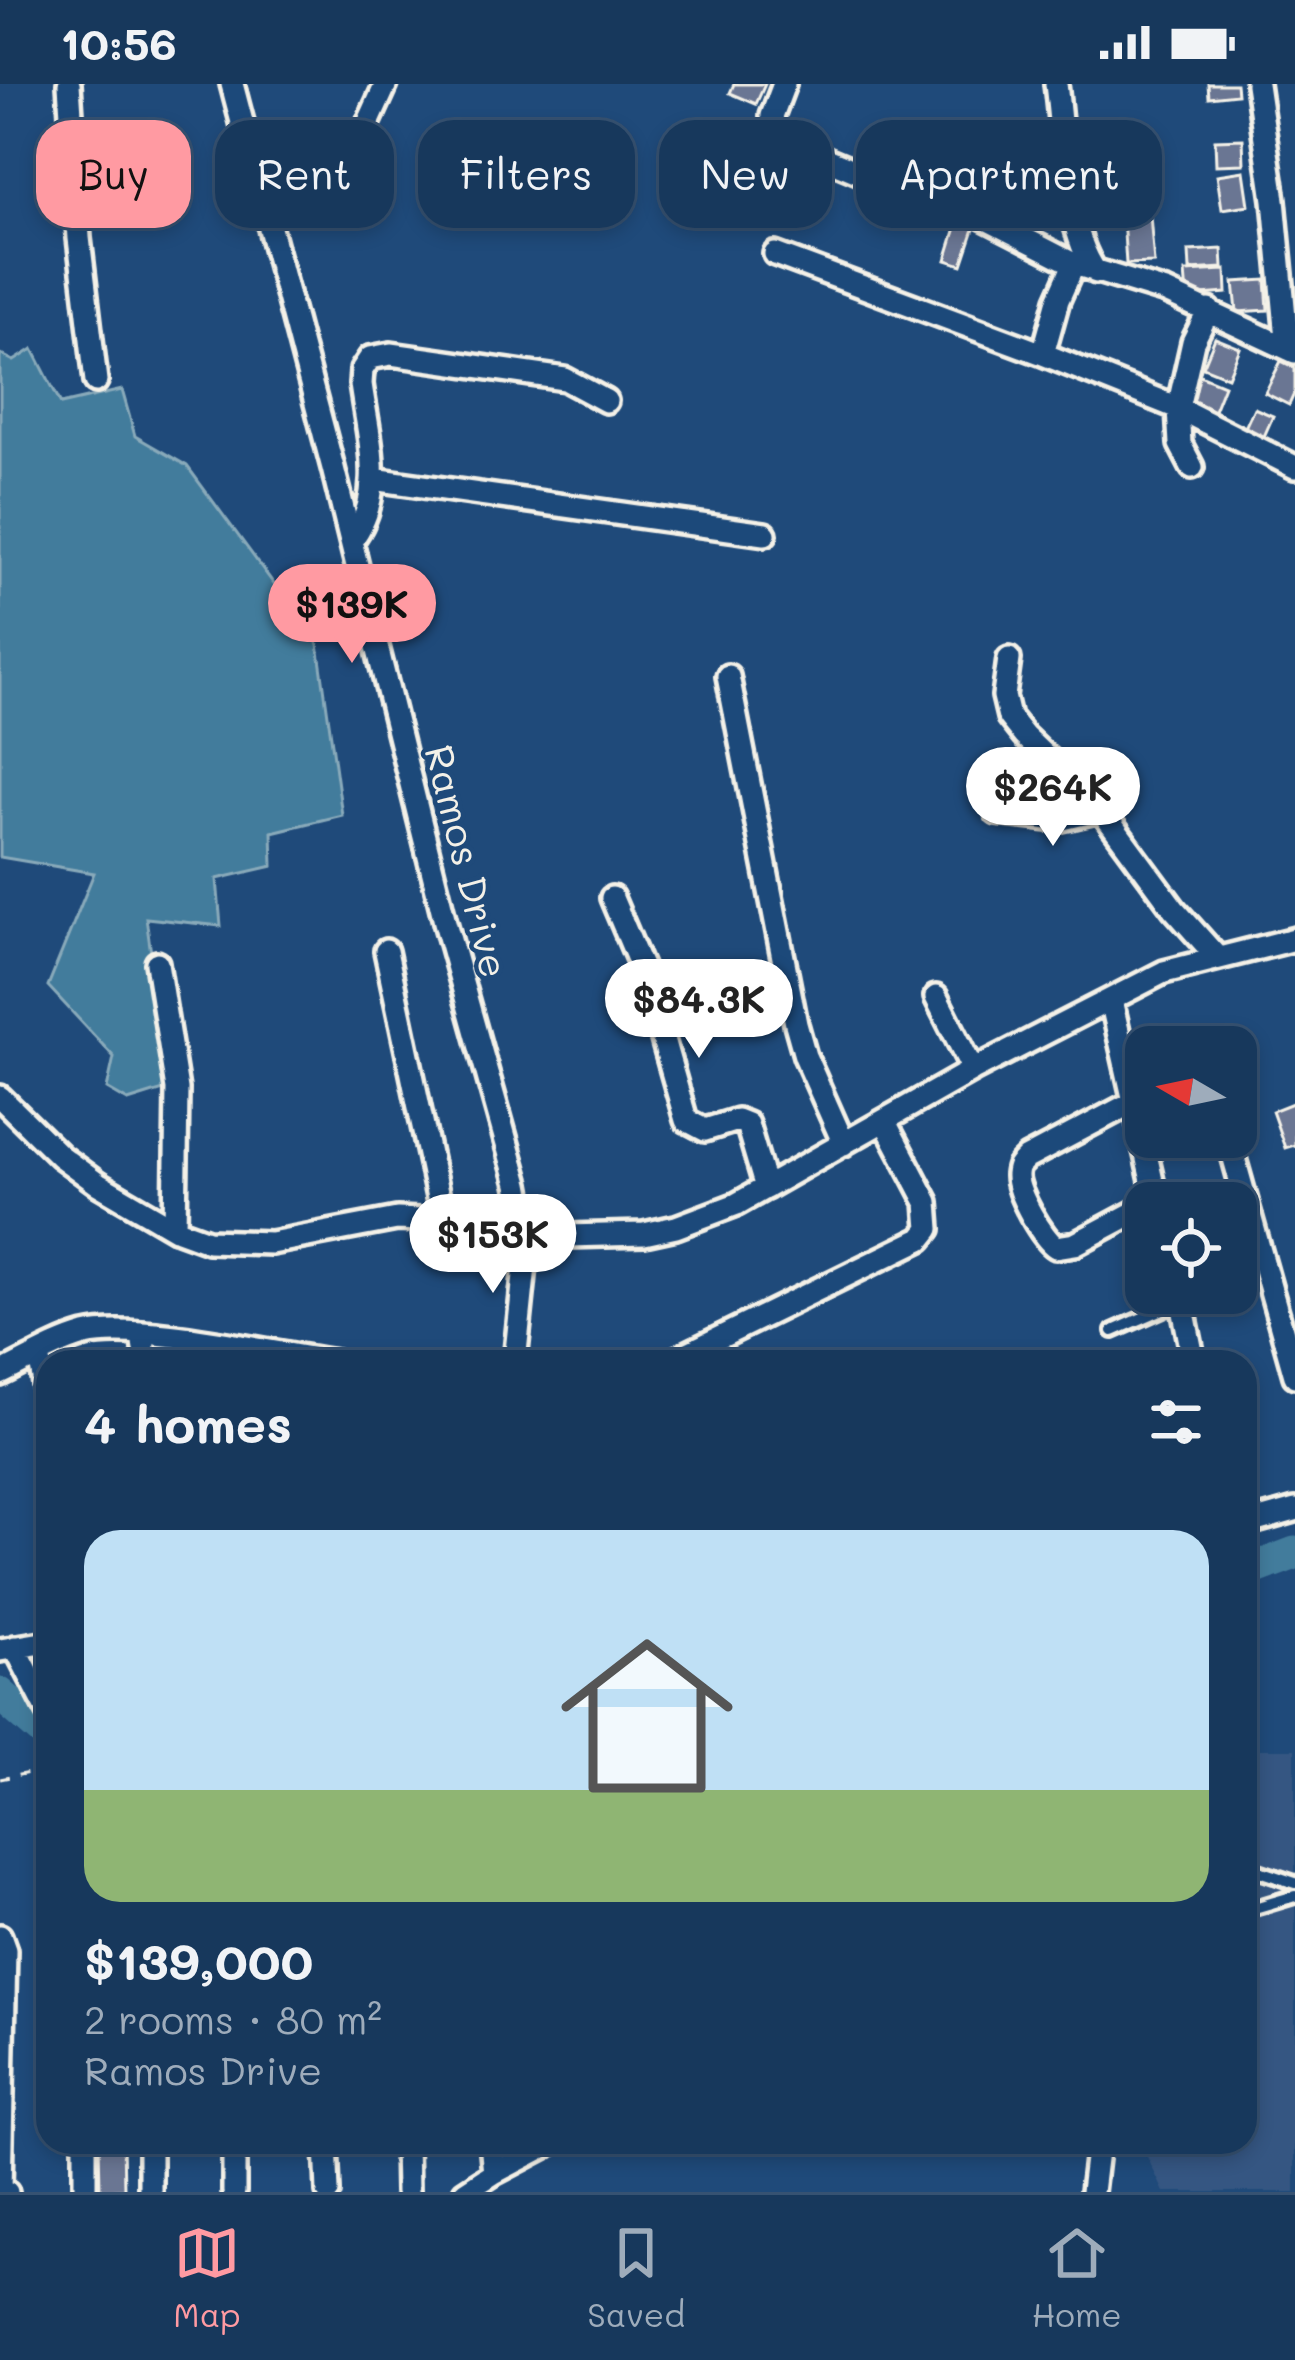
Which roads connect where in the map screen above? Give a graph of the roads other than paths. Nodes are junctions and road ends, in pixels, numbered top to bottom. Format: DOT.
graph roads {
  1 [pos="68,84"];
  2 [pos="232,84"];
  3 [pos="386,84"];
  4 [pos="784,84"];
  5 [pos="1056,84"];
  6 [pos="1257,84"];
  7 [pos="241,120"];
  8 [pos="370,120"];
  9 [pos="269,228"];
  10 [pos="775,254"];
  11 [pos="1074,264"];
  12 [pos="1096,272"];
  13 [pos="1209,310"];
  14 [pos="1291,350"];
  15 [pos="1043,353"];
  16 [pos="96,381"];
  17 [pos="606,401"];
  18 [pos="1178,408"];
  19 [pos="1192,466"];
  20 [pos="1295,466"];
  21 [pos="373,478"];
  22 [pos="765,534"];
  23 [pos="351,541"];
  24 [pos="1009,659"];
  25 [pos="728,676"];
  26 [pos="1101,810"];
  27 [pos="997,813"];
  28 [pos="612,898"];
  29 [pos="1295,939"];
  30 [pos="386,951"];
  31 [pos="1216,956"];
  32 [pos="157,963"];
  33 [pos="936,997"];
  34 [pos="1111,1000"];
  35 [pos="1125,1059"];
  36 [pos="973,1070"];
  37 [pos="0,1097"];
  38 [pos="1125,1106"];
  39 [pos="885,1122"];
  40 [pos="844,1144"];
  41 [pos="1234,1158"];
  42 [pos="766,1188"];
  43 [pos="1125,1218"];
  44 [pos="442,1221"];
  45 [pos="175,1229"];
  46 [pos="528,1237"];
  47 [pos="1146,1314"];
  48 [pos="1184,1314"];
  49 [pos="1113,1331"];
  50 [pos="142,1335"];
  51 [pos="52,1350"];
  52 [pos="144,1350"];
  53 [pos="216,1350"];
  54 [pos="516,1350"];
  55 [pos="694,1350"];
  56 [pos="1191,1350"];
  57 [pos="36,1356"];
  58 [pos="0,1374"];
  59 [pos="1295,1376"];
  60 [pos="1295,1510"];
  61 [pos="1257,1521"];
  62 [pos="7,1649"];
  63 [pos="36,1693"];
  64 [pos="1259,1871"];
  65 [pos="1295,1883"];
  66 [pos="1295,1896"];
  67 [pos="1257,1907"];
  68 [pos="0,1936"];
  69 [pos="85,2154"];
  70 [pos="150,2154"];
  71 [pos="234,2154"];
  72 [pos="326,2154"];
  73 [pos="406,2154"];
  74 [pos="492,2154"];
  75 [pos="530,2154"];
  76 [pos="1096,2154"];
  77 [pos="494,2173"];
  78 [pos="2,2190"];
  79 [pos="86,2192"];
  80 [pos="150,2192"];
  81 [pos="235,2192"];
  82 [pos="328,2192"];
  83 [pos="407,2192"];
  84 [pos="465,2192"];
  85 [pos="1091,2192"];
  1 -- 16 [label="street"];
  2 -- 7 [label="street, Ramos Drive"];
  3 -- 8 [label="street"];
  4 -- 11 [label="street"];
  5 -- 12 [label="street"];
  6 -- 14 [label="street"];
  9 -- 23 [label="street, Ramos Drive"];
  10 -- 15 [label="street"];
  11 -- 12 [label="street"];
  11 -- 15 [label="street"];
  12 -- 13 [label="street"];
  13 -- 14 [label="street"];
  13 -- 18 [label="street"];
  15 -- 18 [label="street"];
  17 -- 21 [label="street"];
  18 -- 19 [label="street"];
  18 -- 20 [label="street"];
  21 -- 22 [label="street"];
  21 -- 23 [label="street"];
  23 -- 46 [label="street, Ramos Drive"];
  24 -- 26 [label="street"];
  25 -- 40 [label="street"];
  26 -- 27 [label="street"];
  26 -- 31 [label="street"];
  28 -- 42 [label="street"];
  29 -- 31 [label="street"];
  30 -- 44 [label="street"];
  31 -- 34 [label="street"];
  32 -- 45 [label="street"];
  33 -- 36 [label="street"];
  34 -- 35 [label="street"];
  34 -- 36 [label="street"];
  36 -- 39 [label="street"];
  37 -- 45 [label="street"];
  38 -- 43 [label="street"];
  39 -- 40 [label="street"];
  39 -- 55 [label="street"];
  40 -- 42 [label="street"];
  41 -- 59 [label="street"];
  42 -- 46 [label="street"];
  44 -- 45 [label="street"];
  44 -- 46 [label="street"];
  46 -- 54 [label="street, Ramos Drive"];
  47 -- 49 [label="lane"];
  48 -- 56 [label="street"];
  50 -- 51 [label="street"];
  50 -- 52 [label="street"];
  50 -- 53 [label="street"];
  57 -- 58 [label="street"];
  60 -- 61 [label="street"];
  62 -- 63 [label="street"];
  64 -- 65 [label="lane"];
  66 -- 67 [label="lane"];
  68 -- 78 [label="street"];
  69 -- 79 [label="street"];
  70 -- 80 [label="street"];
  71 -- 81 [label="street"];
  72 -- 82 [label="street"];
  73 -- 83 [label="street"];
  74 -- 77 [label="street"];
  75 -- 77 [label="street"];
  76 -- 85 [label="street"];
  77 -- 84 [label="street"];
}
